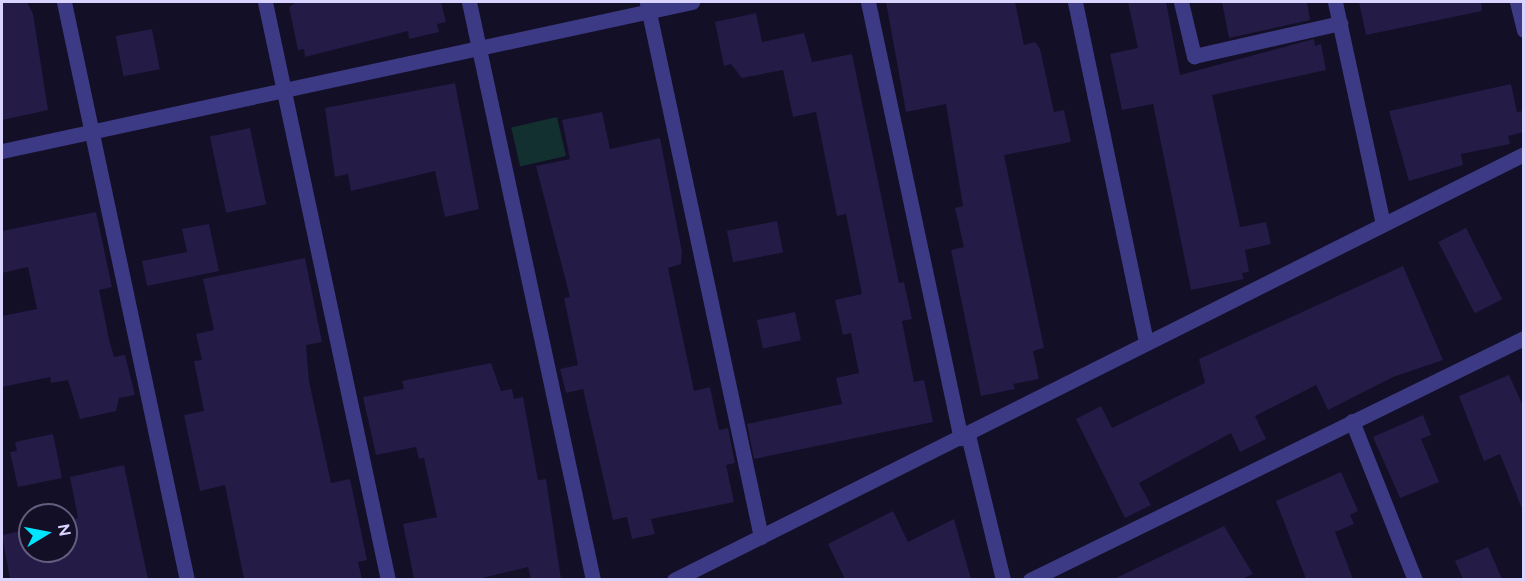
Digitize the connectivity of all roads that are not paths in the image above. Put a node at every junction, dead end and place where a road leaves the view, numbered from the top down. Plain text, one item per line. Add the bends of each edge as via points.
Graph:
1 (64, 2) edge
2 (265, 2) edge
3 (470, 2) edge
4 (693, 2) edge
5 (868, 2) edge
6 (1074, 2) edge
7 (1181, 2) edge
8 (1335, 2) edge
9 (1517, 2) edge
10 (648, 6) edge
11 (1340, 23) junction
12 (1524, 30) edge
13 (480, 49) junction
14 (284, 91) junction
15 (92, 132) junction
16 (2, 151) edge
17 (1524, 154) edge
18 (1383, 224) junction
19 (1524, 338) edge
20 (1146, 343) junction
21 (1352, 422) junction
22 (965, 436) junction
23 (760, 537) junction
24 (187, 579) edge
25 (388, 579) edge
26 (593, 579) edge
27 (674, 579) edge
28 (1003, 579) edge
29 (1030, 579) edge
30 (1414, 579) edge

1 - 15 street
2 - 14 street
3 - 13 street
4 - 10 street
5 - 22 street
6 - 20 street
7 - 11 street via 1194,56
8 - 11 street
9 - 12 street
10 - 13 street
10 - 23 street
11 - 18 street
13 - 14 street
13 - 26 street
14 - 15 street
14 - 25 street
15 - 16 street
15 - 24 street
17 - 18 street
18 - 20 street
19 - 21 street
20 - 22 street
21 - 29 street
21 - 30 street
22 - 23 street
22 - 28 street
23 - 27 street

